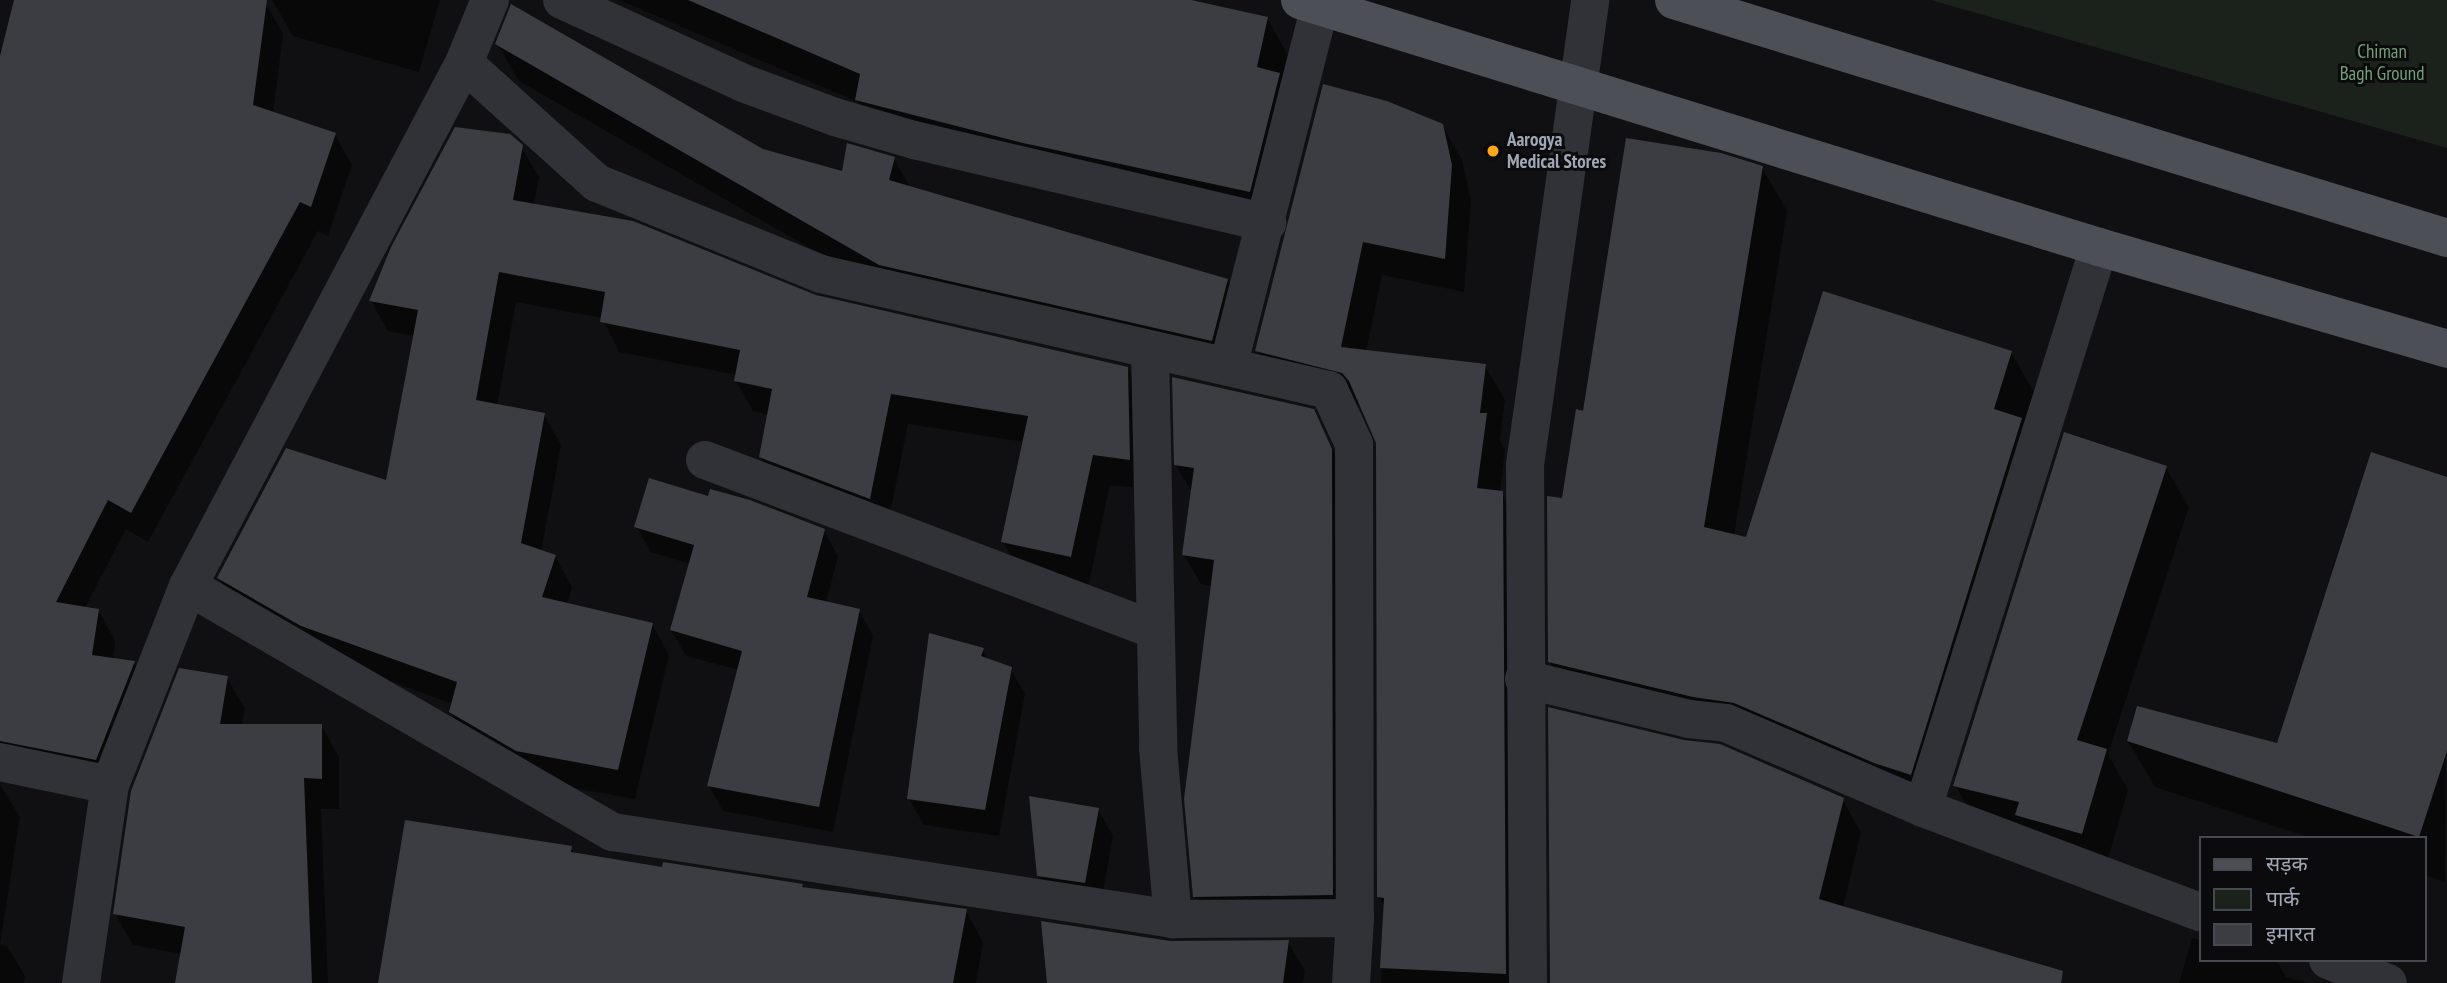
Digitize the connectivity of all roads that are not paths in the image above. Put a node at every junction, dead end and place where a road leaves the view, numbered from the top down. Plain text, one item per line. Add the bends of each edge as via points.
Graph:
1 (490, 0) edge
2 (562, 0) edge
3 (1590, 0) edge
4 (1674, 0) edge
5 (1310, 3) edge
6 (464, 63) junction
7 (1575, 87) junction
8 (1267, 223) junction
9 (2447, 238) edge
10 (2099, 247) junction
11 (2447, 349) edge
12 (1150, 350) junction
13 (1228, 367) junction
14 (705, 460) dead end
15 (188, 586) junction
16 (1154, 630) junction
17 (1524, 679) junction
18 (0, 761) edge
19 (110, 785) junction
20 (1923, 808) junction
21 (2198, 911) edge
22 (1355, 918) junction
23 (1172, 919) junction
24 (2333, 962) edge
25 (81, 983) edge
26 (1351, 983) edge
27 (1528, 983) edge
28 (2388, 983) edge

1 - 6 street
2 - 8 street via 743,83 835,117 914,140
3 - 7 street
4 - 9 main road
5 - 7 main road
5 - 8 street
6 - 12 street via 597,183 821,274
6 - 15 street
7 - 10 main road
7 - 17 street via 1525,465
8 - 13 street
10 - 11 main road
10 - 20 street
12 - 13 street
12 - 16 street
13 - 22 street via 1329,390 1354,444
14 - 16 street
15 - 19 street
15 - 23 street via 613,832
16 - 23 street
17 - 20 street via 1689,719 1726,723
17 - 27 street
18 - 19 street
19 - 25 street
20 - 21 street
22 - 23 street
22 - 26 street
24 - 28 street

